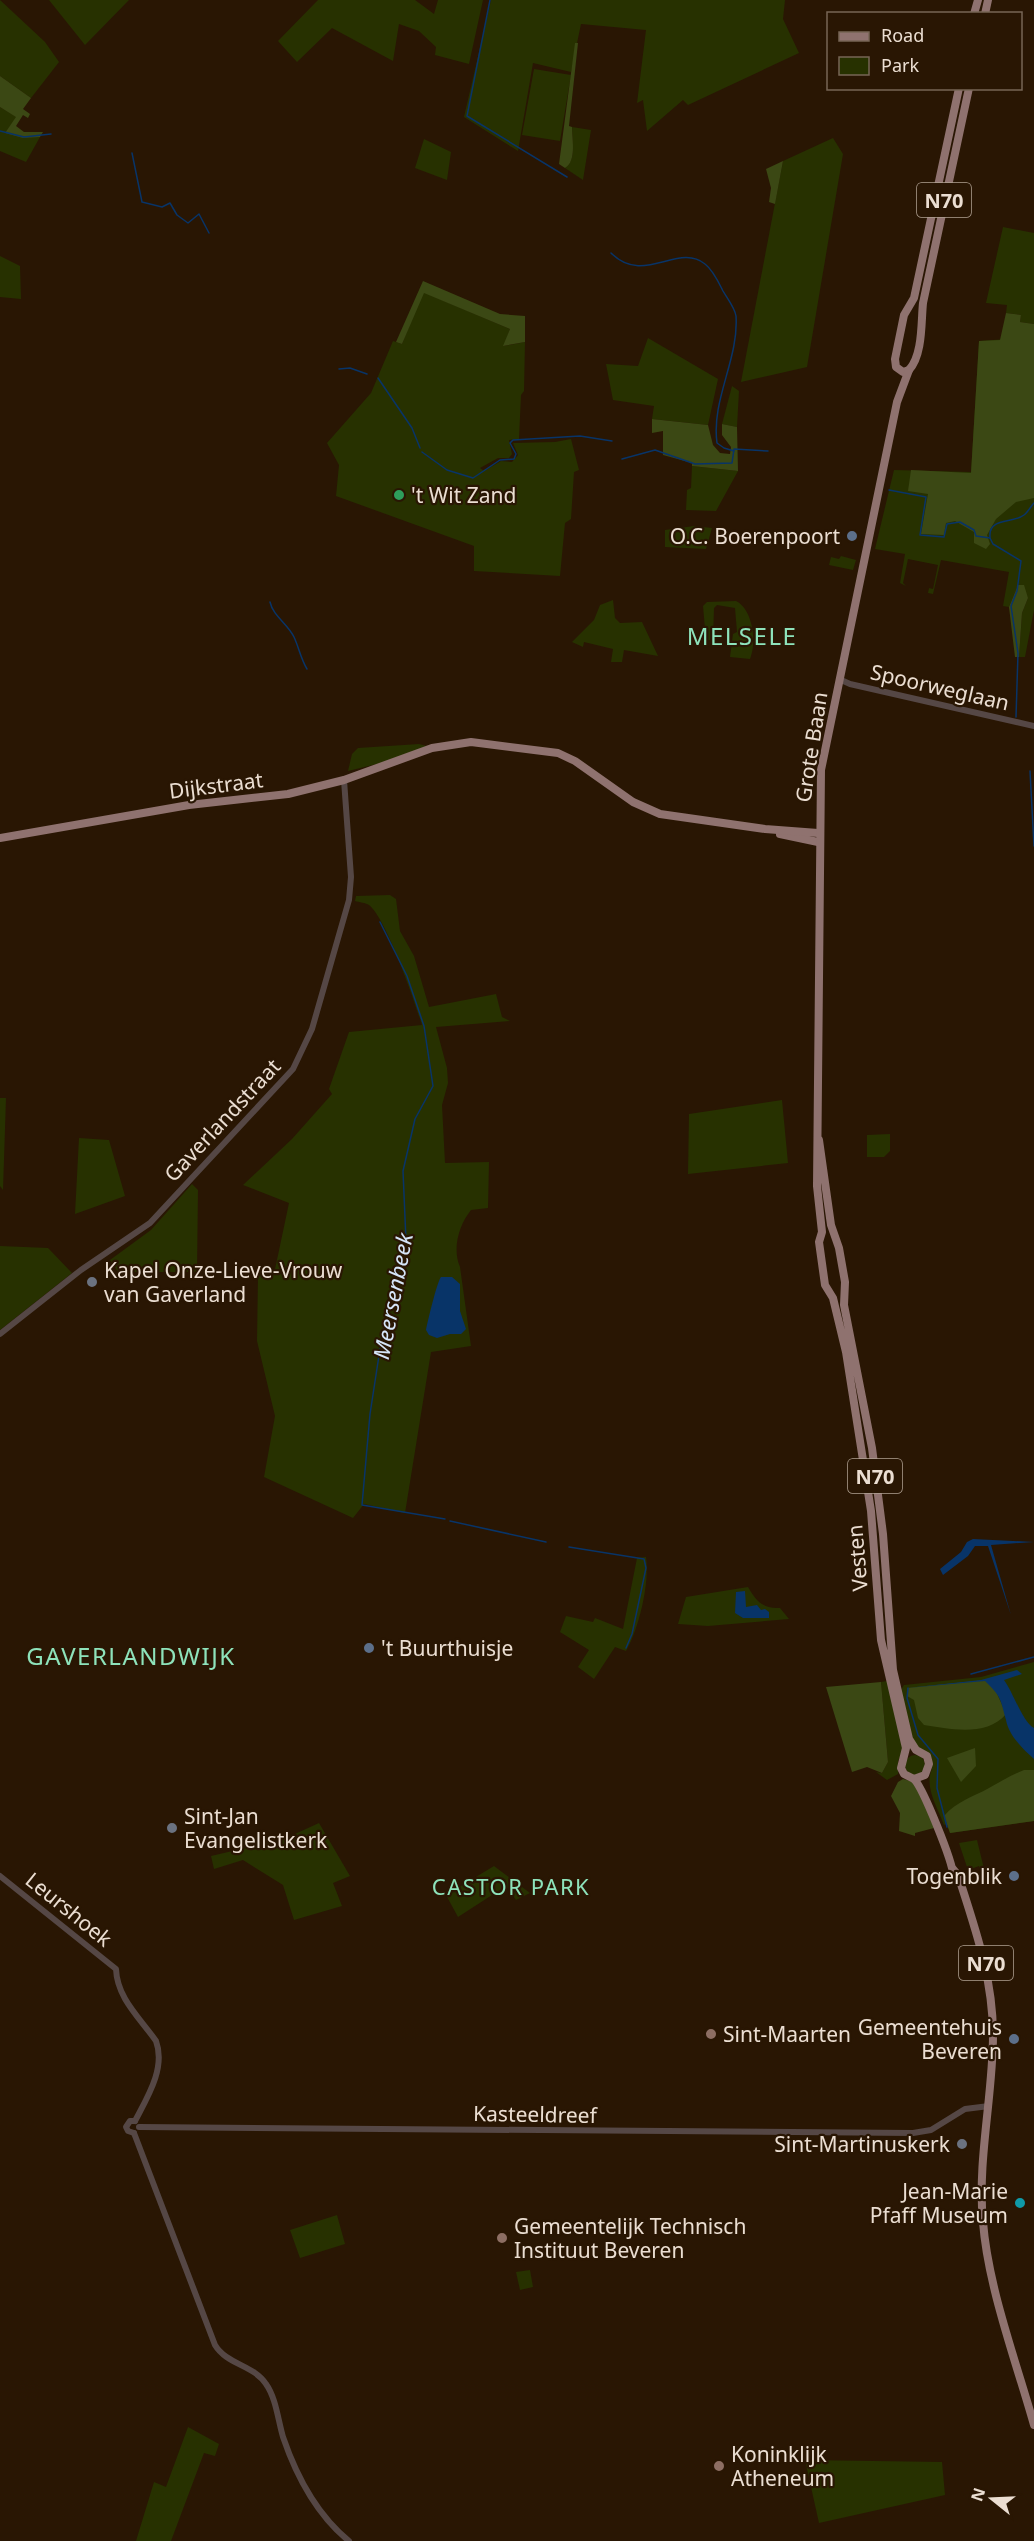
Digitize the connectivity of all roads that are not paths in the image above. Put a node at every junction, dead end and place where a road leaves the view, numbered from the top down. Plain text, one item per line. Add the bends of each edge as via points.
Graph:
1 (958, 90) edge
2 (969, 90) edge
3 (908, 309) junction
4 (922, 312) junction
5 (897, 369) junction
6 (909, 370) junction
7 (897, 402) junction
8 (839, 679) junction
9 (1034, 726) edge
10 (344, 780) junction
11 (0, 838) edge
12 (818, 838) junction
13 (819, 1140) joint
14 (821, 1181) junction
15 (822, 1232) junction
16 (833, 1232) junction
17 (844, 1294) junction
18 (833, 1298) junction
19 (0, 1334) edge
20 (916, 1750) junction
21 (905, 1754) junction
22 (925, 1775) junction
23 (914, 1779) junction
24 (943, 1838) junction
25 (0, 1876) edge
26 (989, 2106) junction
27 (137, 2124) junction
28 (134, 2133) junction
29 (994, 2268) junction
30 (1034, 2405) edge
31 (1034, 2425) edge
32 (349, 2541) edge

1 - 3 main road, Grote Baan / N70 via 914,298
2 - 4 main road, Grote Baan / N70
3 - 4 main road
3 - 5 main road, Grote Baan / N70 via 895,359
4 - 6 main road, Grote Baan / N70 via 914,363
5 - 6 main road
5 - 7 main road, Grote Baan / N70
6 - 7 main road, Grote Baan / N70
7 - 8 main road, Grote Baan / N70
8 - 9 street, Spoorweglaan
8 - 12 main road, Grote Baan / N70 via 821,770
10 - 11 main road, Dijkstraat via 288,794 189,805
10 - 12 main road, Dijkstraat via 432,748 471,742 548,751 575,761 633,802 660,814
10 - 19 street, Gaverlandstraat via 349,900 312,1029 293,1069 150,1222
12 - 13 main road, Grote Baan / N70
13 - 14 main road, Vesten / N70
14 - 15 main road, Vesten / N70
14 - 16 main road, Vesten / N70
15 - 16 main road
15 - 18 main road, Vesten / N70 via 819,1242 825,1285
16 - 17 main road, Vesten / N70 via 837,1236
17 - 18 main road
17 - 20 main road, Vesten / N70 via 872,1448 892,1660 909,1739
18 - 21 main road, Vesten / N70 via 846,1352 871,1510 881,1640
20 - 21 main road
20 - 22 main road, N70 via 928,1760
21 - 23 main road, N70 via 900,1764 902,1771
22 - 23 main road
22 - 24 main road, N70
23 - 24 main road, N70
24 - 26 main road, N70 via 984,1980 991,2054
25 - 27 street, Leurshoek via 116,1969 121,1995 159,2049 155,2079
26 - 27 street, Kasteeldreef via 965,2109 931,2130 913,2133
26 - 29 main road, N70 via 983,2197 985,2237
27 - 28 street
27 - 28 street via 130,2121 126,2127
28 - 32 street via 215,2345 266,2384 304,2484 326,2519
29 - 30 main road, N70
29 - 31 main road, N70

